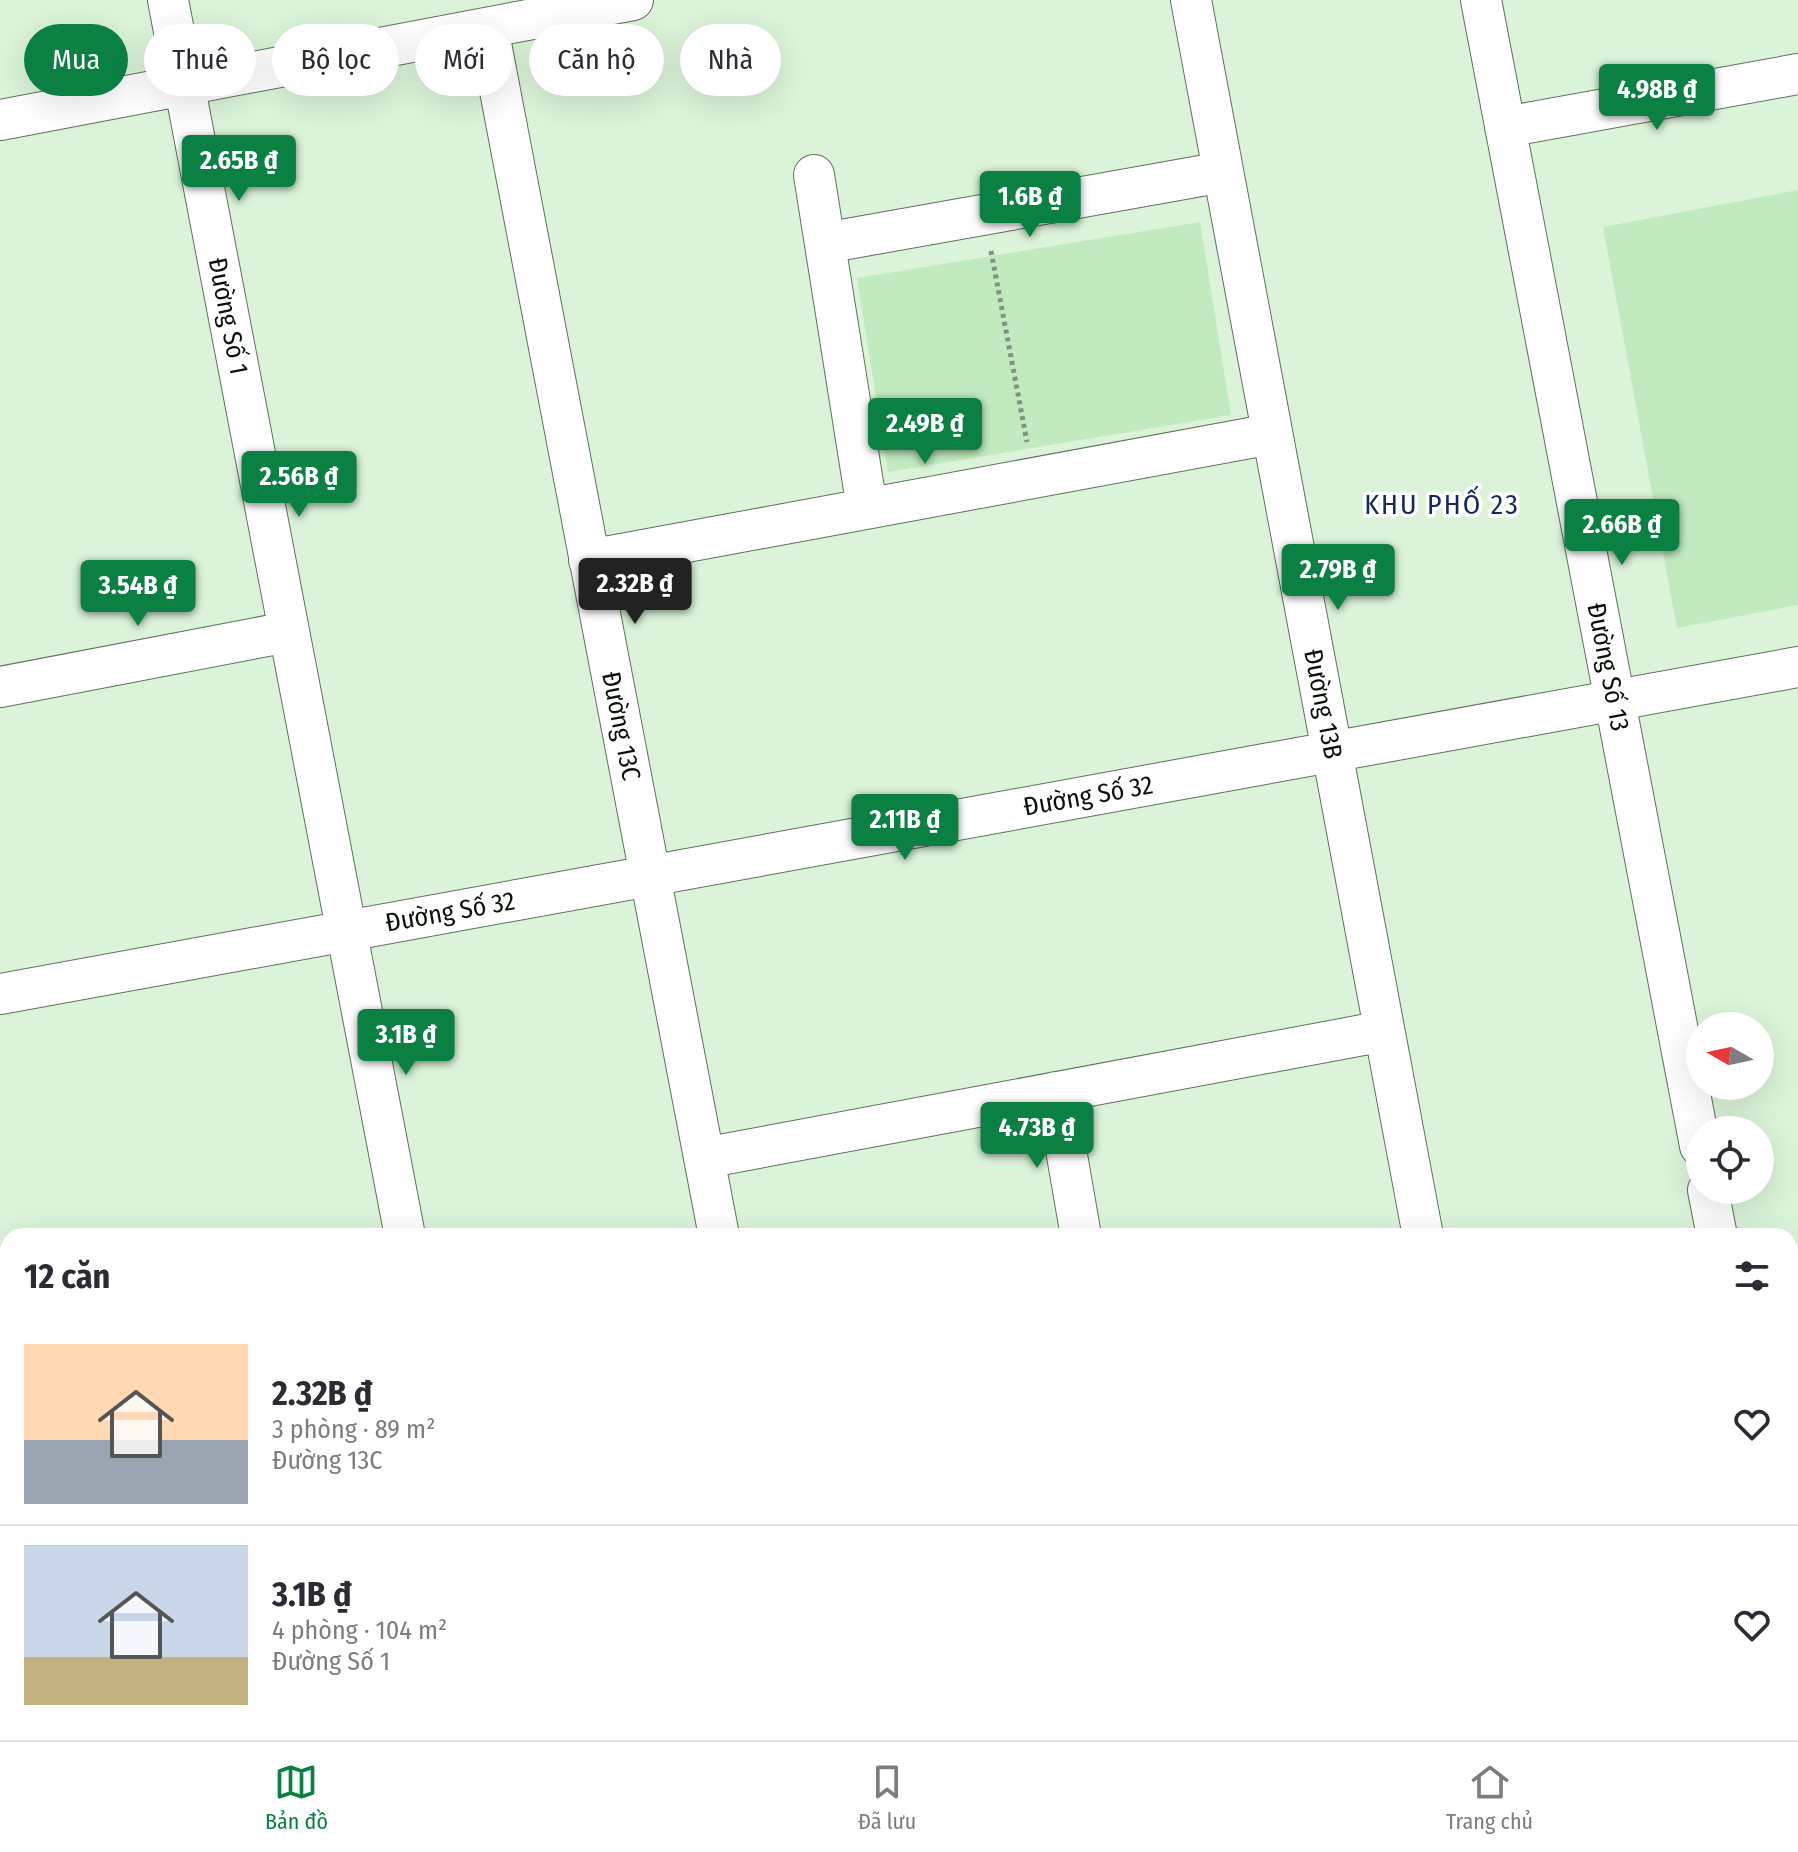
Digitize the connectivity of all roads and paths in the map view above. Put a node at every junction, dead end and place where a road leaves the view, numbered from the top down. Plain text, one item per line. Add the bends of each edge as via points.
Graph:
1 (168, 0) edge
2 (633, 0) edge
3 (1191, 0) edge
4 (1481, 0) edge
5 (173, 24) edge
6 (509, 24) edge
7 (415, 42) edge
8 (256, 72) edge
9 (1798, 74) edge
10 (144, 93) edge
11 (186, 96) edge
12 (501, 96) edge
13 (0, 120) edge
14 (1505, 127) junction
15 (1223, 172) junction
16 (814, 175) dead end
17 (985, 215) junction
18 (825, 243) junction
19 (1272, 434) junction
20 (1034, 478) junction
21 (867, 508) junction
22 (589, 560) junction
23 (288, 632) junction
24 (1798, 667) edge
25 (0, 687) edge
26 (1615, 700) junction
27 (1332, 752) junction
28 (650, 876) junction
29 (345, 931) junction
30 (0, 994) edge
31 (1384, 1031) junction
32 (1056, 1092) junction
33 (1694, 1116) edge
34 (704, 1158) junction
35 (1711, 1204) edge
36 (403, 1228) edge
37 (717, 1228) edge
38 (1080, 1228) edge
39 (1421, 1228) edge
40 (1715, 1228) edge

1 - 5 street, Đường Số 1
2 - 6 street
3 - 15 street, Đường 13B
4 - 14 street, Đường Số 13
7 - 8 street
9 - 14 street
10 - 13 street
11 - 23 street, Đường Số 1
12 - 22 street, Đường 13C
14 - 26 street, Đường Số 13
15 - 17 street
15 - 19 street, Đường 13B
16 - 18 street
17 - 18 street
17 - 20 path
18 - 21 street
19 - 20 street
19 - 27 street, Đường 13B
20 - 21 street
21 - 22 street
22 - 28 street, Đường 13C
23 - 25 street
23 - 29 street, Đường Số 1
24 - 26 street, Đường Số 32
26 - 27 street, Đường Số 32
26 - 33 street, Đường Số 13
27 - 28 street, Đường Số 32
27 - 31 street, Đường 13B
28 - 29 street, Đường Số 32
28 - 34 street, Đường 13C
29 - 30 street, Đường Số 32
29 - 36 street, Đường Số 1
31 - 32 street
31 - 39 street, Đường 13B
32 - 34 street
32 - 38 street
34 - 37 street, Đường 13C
35 - 40 street

